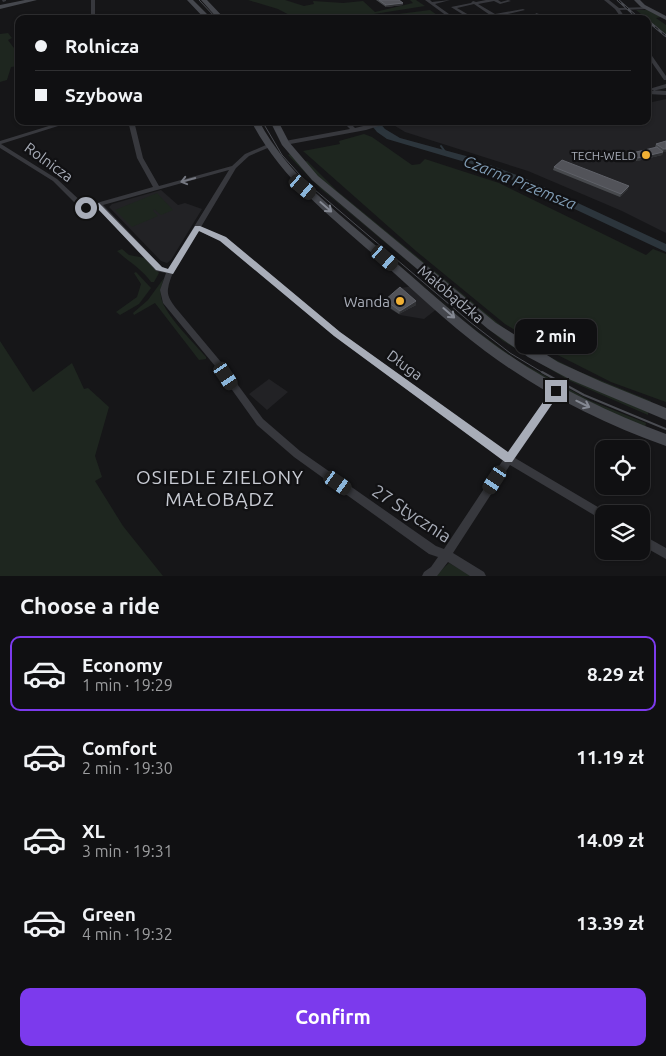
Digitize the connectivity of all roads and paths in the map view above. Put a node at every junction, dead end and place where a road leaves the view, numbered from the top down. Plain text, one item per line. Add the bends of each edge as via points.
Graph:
1 (34, 0) edge
2 (93, 0) edge
3 (190, 0) edge
4 (204, 0) edge
5 (448, 0) edge
6 (494, 0) edge
7 (606, 0) edge
8 (637, 0) edge
9 (429, 1) edge
10 (473, 1) edge
11 (509, 1) edge
12 (3, 3) edge
13 (645, 7) junction
14 (616, 8) junction
15 (523, 10) dead end
16 (509, 13) junction
17 (94, 15) edge
18 (205, 15) edge
19 (218, 15) edge
20 (448, 15) edge
21 (466, 15) edge
22 (494, 15) joint
23 (512, 15) edge
24 (621, 15) edge
25 (666, 18) edge
26 (651, 58) edge
27 (666, 79) edge
28 (666, 88) edge
29 (651, 90) edge
30 (651, 90) edge
31 (666, 93) edge
32 (59, 125) edge
33 (132, 125) edge
34 (257, 125) edge
35 (276, 125) edge
36 (349, 125) edge
37 (382, 125) edge
38 (354, 130) junction
39 (285, 143) junction
40 (0, 144) edge
41 (268, 146) junction
42 (230, 170) junction
43 (152, 179) junction
44 (170, 185) junction
45 (157, 188) junction
46 (99, 205) junction
47 (198, 228) junction
48 (170, 272) junction
49 (556, 391) junction
50 (666, 414) edge
51 (666, 440) edge
52 (509, 459) junction
53 (595, 511) edge
54 (650, 544) edge
55 (666, 554) edge
56 (446, 555) junction
57 (428, 576) edge
58 (480, 576) edge

1 - 12 street
2 - 17 street
3 - 18 street
4 - 19 street
5 - 9 street
6 - 10 street
6 - 11 street via 500,3
7 - 14 street
8 - 13 street
9 - 20 street
10 - 21 street via 453,7
10 - 22 street
13 - 14 street
13 - 25 street
14 - 24 street
15 - 16 street
16 - 22 street
16 - 23 street
26 - 27 street
28 - 29 street
30 - 31 street
32 - 40 street
33 - 43 street via 140,158
34 - 41 street, Małobądzka
35 - 39 street, Małobądzka
36 - 38 street
37 - 38 street
38 - 39 street
39 - 41 street
39 - 50 street, Małobądzka via 315,178 512,341 582,381
40 - 46 street, Rolnicza via 55,180 82,207
41 - 42 street via 247,155
41 -> 49 street, Małobądzka via 303,187 458,321 506,360
42 -> 44 street
42 - 47 street
43 - 44 street
43 - 45 street
44 - 45 street
45 - 46 street
46 - 48 street via 159,269
47 - 48 street
47 - 52 street, Długa via 223,239 337,334
48 - 56 street, 27 Stycznia via 164,290 166,300 260,422 297,454 433,550
49 -> 51 street, Małobądzka
49 - 52 street
52 - 53 street, Długa
52 - 56 street
54 - 55 street
56 - 57 street
56 - 58 street, 27 Stycznia

